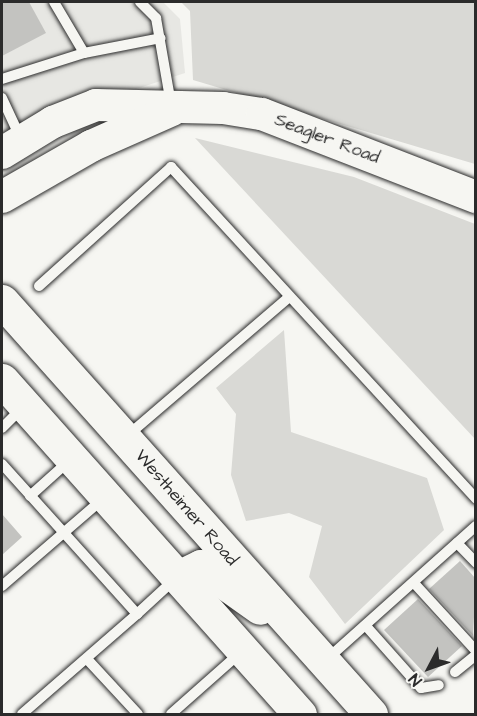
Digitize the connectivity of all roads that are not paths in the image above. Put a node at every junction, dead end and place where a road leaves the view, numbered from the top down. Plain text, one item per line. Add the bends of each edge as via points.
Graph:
1 (54, 2) edge
2 (140, 2) edge
3 (160, 38) junction
4 (84, 53) junction
5 (2, 79) edge
6 (2, 99) edge
7 (172, 110) junction
8 (11, 146) edge
9 (2, 197) edge
10 (476, 197) edge
11 (39, 286) dead end
12 (289, 297) junction
13 (2, 302) edge
14 (2, 380) edge
15 (25, 405) junction
16 (2, 428) edge
17 (124, 438) junction
18 (72, 458) junction
19 (2, 464) edge
20 (30, 496) junction
21 (106, 496) junction
22 (476, 499) edge
23 (476, 526) edge
24 (63, 534) junction
25 (457, 543) junction
26 (476, 563) edge
27 (178, 576) junction
28 (414, 583) junction
29 (2, 586) edge
30 (137, 614) junction
31 (290, 626) junction
32 (366, 626) junction
33 (243, 650) junction
34 (476, 653) edge
35 (87, 659) junction
36 (324, 663) junction
37 (455, 672) dead end
38 (439, 685) dead end
39 (22, 714) edge
40 (138, 714) edge
41 (171, 714) edge
42 (300, 714) edge
43 (371, 714) edge

1 - 4 lane
2 - 3 lane via 156,18
3 - 4 lane
3 - 7 lane
4 - 5 lane
6 - 8 lane
7 - 8 street, Seagler Road via 96,105
7 - 9 street, Seagler Road via 82,150
7 - 10 street, Seagler Road via 223,108 262,114
11 - 12 lane via 171,167
12 - 17 lane
12 - 22 lane
13 - 17 main road, Westheimer Road
14 - 15 main road
15 - 16 lane
15 - 18 main road
17 - 31 main road, Westheimer Road
18 - 20 lane
18 - 21 main road
19 - 20 lane
20 - 24 lane
21 - 24 lane
21 - 27 main road
23 - 25 lane
24 - 29 lane
24 - 30 lane
25 - 26 lane
25 - 28 lane
27 - 30 lane
27 - 31 main road via 201,566
27 - 33 main road
28 - 32 lane
28 - 34 lane
30 - 35 lane
31 - 36 main road, Westheimer Road
32 - 36 lane
32 - 38 lane via 421,688
33 - 41 lane
33 - 42 main road
34 - 37 lane
35 - 39 lane
35 - 40 lane
36 - 43 main road, Westheimer Road

